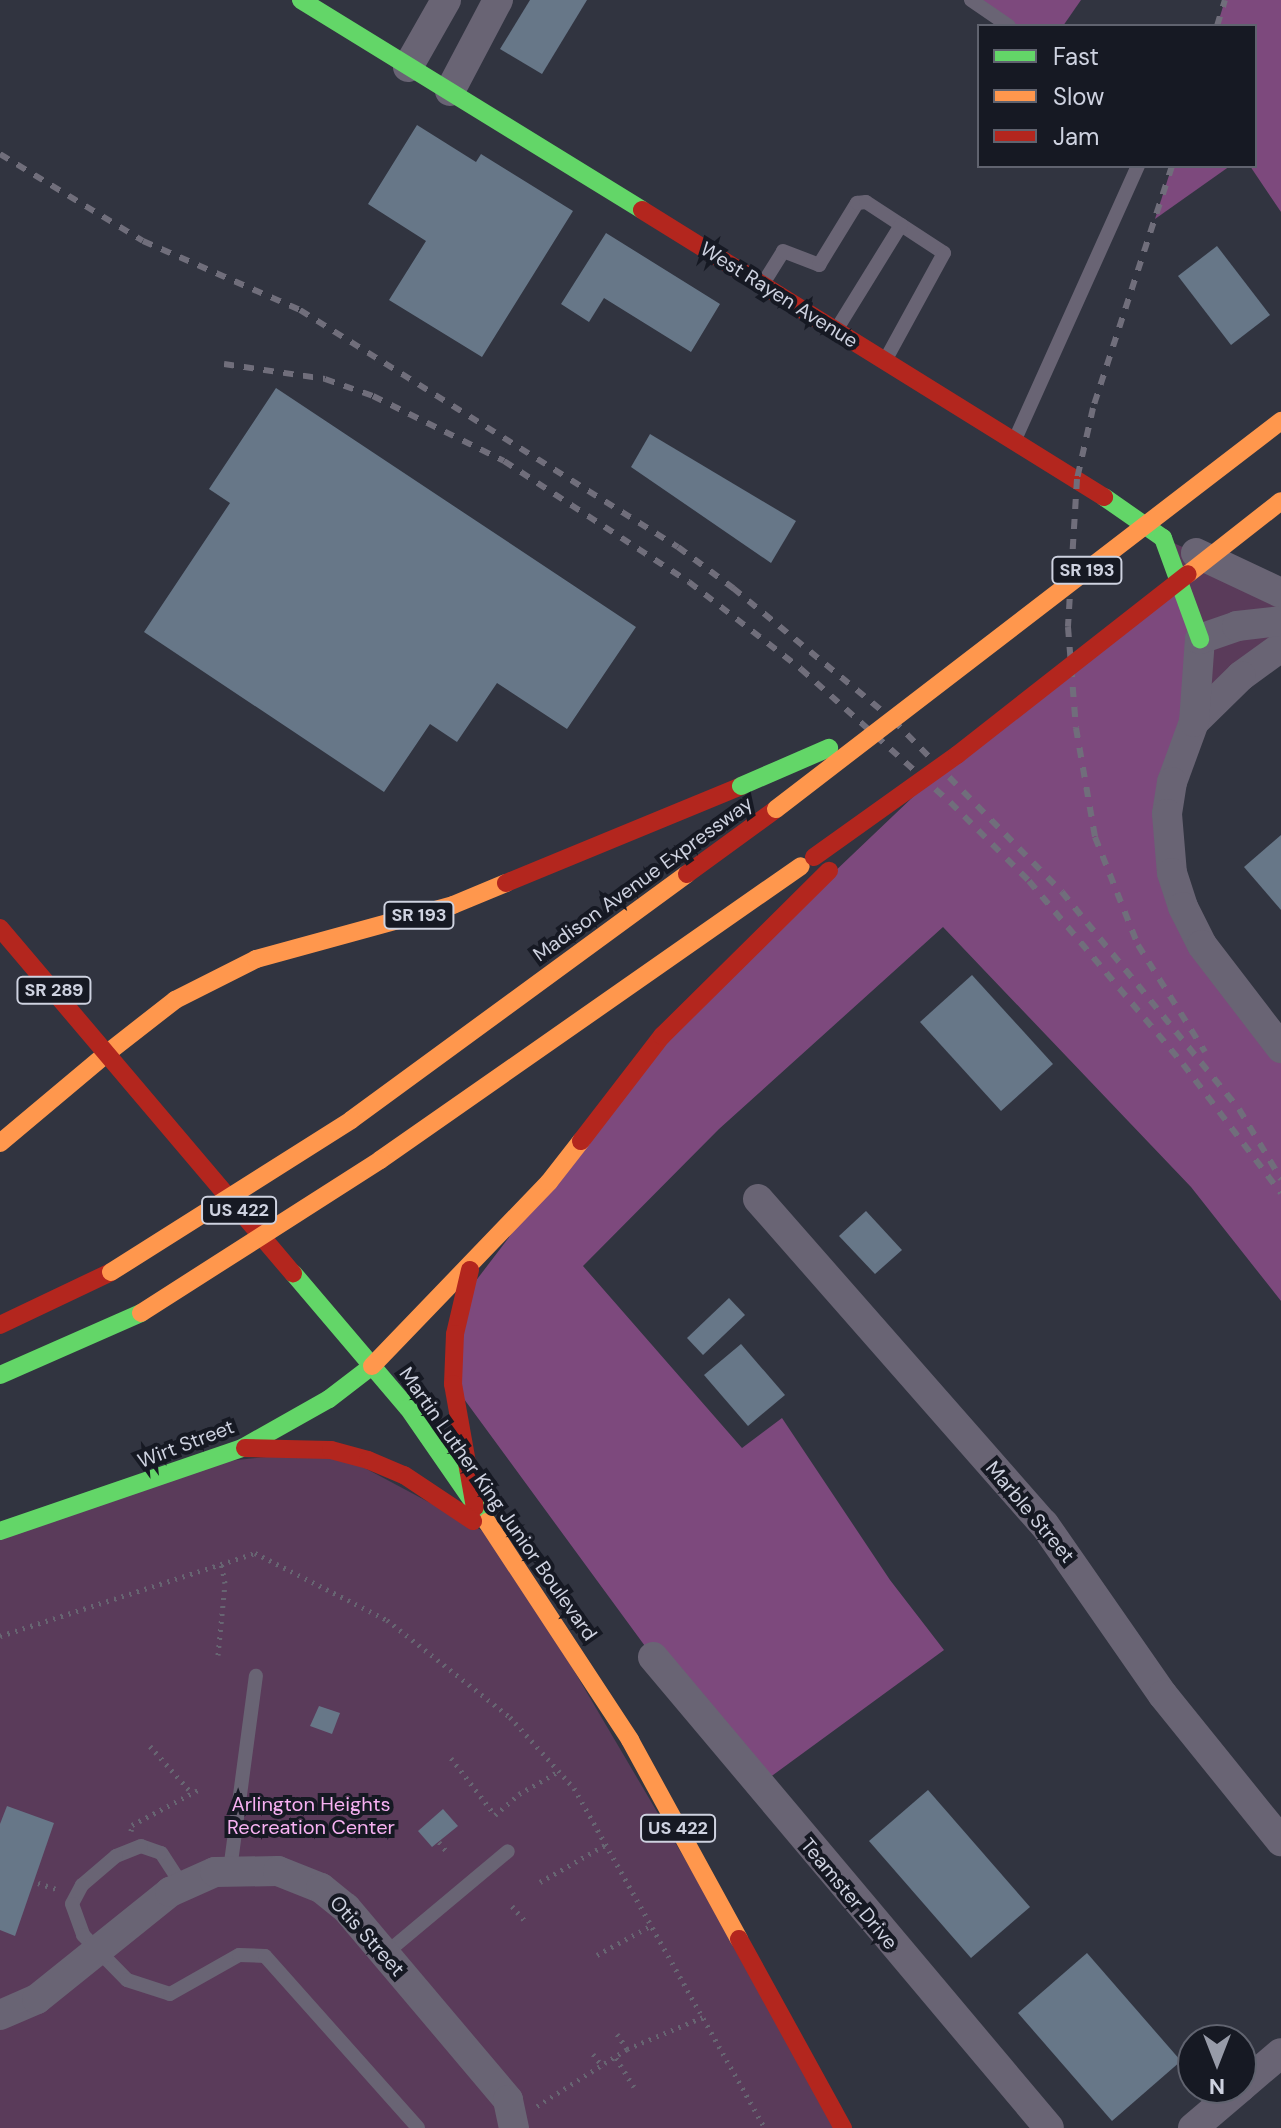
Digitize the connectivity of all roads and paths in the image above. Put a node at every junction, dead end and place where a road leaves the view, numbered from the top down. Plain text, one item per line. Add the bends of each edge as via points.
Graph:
1 (301, 0) edge
2 (446, 0) edge
3 (498, 0) edge
4 (971, 0) edge
5 (1006, 24) edge
6 (408, 67) junction
7 (450, 91) junction
8 (1137, 168) edge
9 (901, 225) junction
10 (762, 285) junction
11 (836, 330) junction
12 (885, 361) junction
13 (1281, 421) edge
14 (1014, 441) junction
15 (1281, 501) edge
16 (1163, 538) junction
17 (1281, 593) edge
18 (1281, 621) edge
19 (1200, 639) junction
20 (1281, 647) edge
21 (893, 720) junction
22 (1194, 722) junction
23 (957, 755) junction
24 (0, 928) edge
25 (1281, 1048) edge
26 (106, 1054) junction
27 (0, 1143) edge
28 (758, 1199) dead end
29 (470, 1269) junction
30 (0, 1325) edge
31 (372, 1366) junction
32 (0, 1375) edge
33 (242, 1448) junction
34 (475, 1507) junction
35 (0, 1531) edge
36 (496, 1538) junction
37 (221, 1563) junction
38 (0, 1636) edge
39 (218, 1655) dead end
40 (653, 1657) dead end
41 (256, 1676) dead end
42 (150, 1746) dead end
43 (451, 1758) dead end
44 (559, 1771) junction
45 (200, 1789) dead end
46 (190, 1791) junction
47 (130, 1833) dead end
48 (1281, 1841) edge
49 (439, 1842) dead end
50 (607, 1844) junction
51 (508, 1851) dead end
52 (448, 1853) dead end
53 (230, 1870) junction
54 (540, 1882) dead end
55 (38, 1883) dead end
56 (182, 1885) junction
57 (63, 1892) dead end
58 (512, 1906) dead end
59 (525, 1921) dead end
60 (652, 1925) junction
61 (96, 1952) junction
62 (385, 1954) junction
63 (597, 1955) dead end
64 (0, 2015) edge
65 (703, 2017) junction
66 (617, 2034) dead end
67 (627, 2049) junction
68 (1281, 2053) edge
69 (593, 2054) dead end
70 (616, 2058) junction
71 (603, 2067) junction
72 (1257, 2074) edge
73 (634, 2087) dead end
74 (1222, 2104) edge
75 (537, 2106) dead end
76 (418, 2128) edge
77 (514, 2128) edge
78 (765, 2128) edge
79 (843, 2128) edge
80 (1049, 2128) edge
81 (1193, 2128) edge

1 - 6 main road, West Rayen Avenue
2 - 6 street
3 - 7 street
4 - 5 lane
6 - 7 main road, West Rayen Avenue
7 - 10 main road, West Rayen Avenue
8 - 14 lane
9 - 10 lane via 866,202 857,203 819,265 783,251
9 - 11 lane
9 - 12 lane via 944,253 944,259
10 - 11 main road, West Rayen Avenue
11 - 12 main road, West Rayen Avenue
12 - 14 main road, West Rayen Avenue
13 - 21 main road, Madison Avenue Expressway / SR 193, bridge
14 - 16 main road, West Rayen Avenue
15 - 23 main road, bridge
16 - 17 street
16 - 19 main road
18 - 19 street via 1237,626
19 - 22 street
20 - 22 street via 1241,676
21 - 26 main road, SR 193, bridge via 453,905 256,959 175,1000
21 - 30 main road, Madison Avenue Expressway, bridge via 351,1120 180,1233
22 - 25 street via 1170,793 1172,873 1202,945
23 - 29 main road, Wirt Street, bridge via 829,871 662,1036 549,1182
23 - 32 main road, bridge via 380,1160 211,1272 141,1313
24 - 26 main road, Martin Luther King Junior Boulevard / SR 289
26 - 27 main road
26 - 31 main road, Martin Luther King Junior Boulevard / US 422
28 - 48 street, Marble Street via 1044,1524 1163,1695
29 - 31 main road, Wirt Street
29 - 34 main road via 455,1334 453,1384
31 - 33 main road, Wirt Street via 329,1399
31 - 34 main road, Martin Luther King Junior Boulevard / US 422 via 408,1408
33 - 35 main road, Wirt Street / US 422
33 - 36 main road, US 422 via 331,1450 368,1460 432,1491
34 - 36 main road, Martin Luther King Junior Boulevard / US 422
36 - 79 main road, Martin Luther King Junior Boulevard / US 422 via 564,1632 630,1740
37 - 38 path
37 - 39 path via 225,1583
37 - 44 path via 255,1553 387,1620 510,1717
40 - 80 street, Teamster Drive
41 - 53 lane
42 - 46 path
43 - 44 path via 495,1815
44 - 50 path
45 - 46 path
46 - 47 path via 132,1825
49 - 52 path
50 - 54 path
50 - 60 path
51 - 62 lane
53 - 56 street, Otis Street
53 - 62 street, Otis Street via 278,1871 321,1888 346,1908
55 - 57 path
56 - 61 street, Otis Street
56 - 61 lane via 161,1853 141,1846 116,1856 82,1885 72,1904
58 - 59 path
60 - 63 path
60 - 65 path
61 - 64 street, Otis Street via 37,1999
61 - 76 lane via 127,1980 170,1994 239,1955 265,1956
62 - 77 street, Otis Street via 508,2100
65 - 67 path
65 - 78 path
66 - 67 path
67 - 70 path
68 - 72 street
69 - 71 path
70 - 71 path
70 - 73 path
71 - 75 path
74 - 81 street

